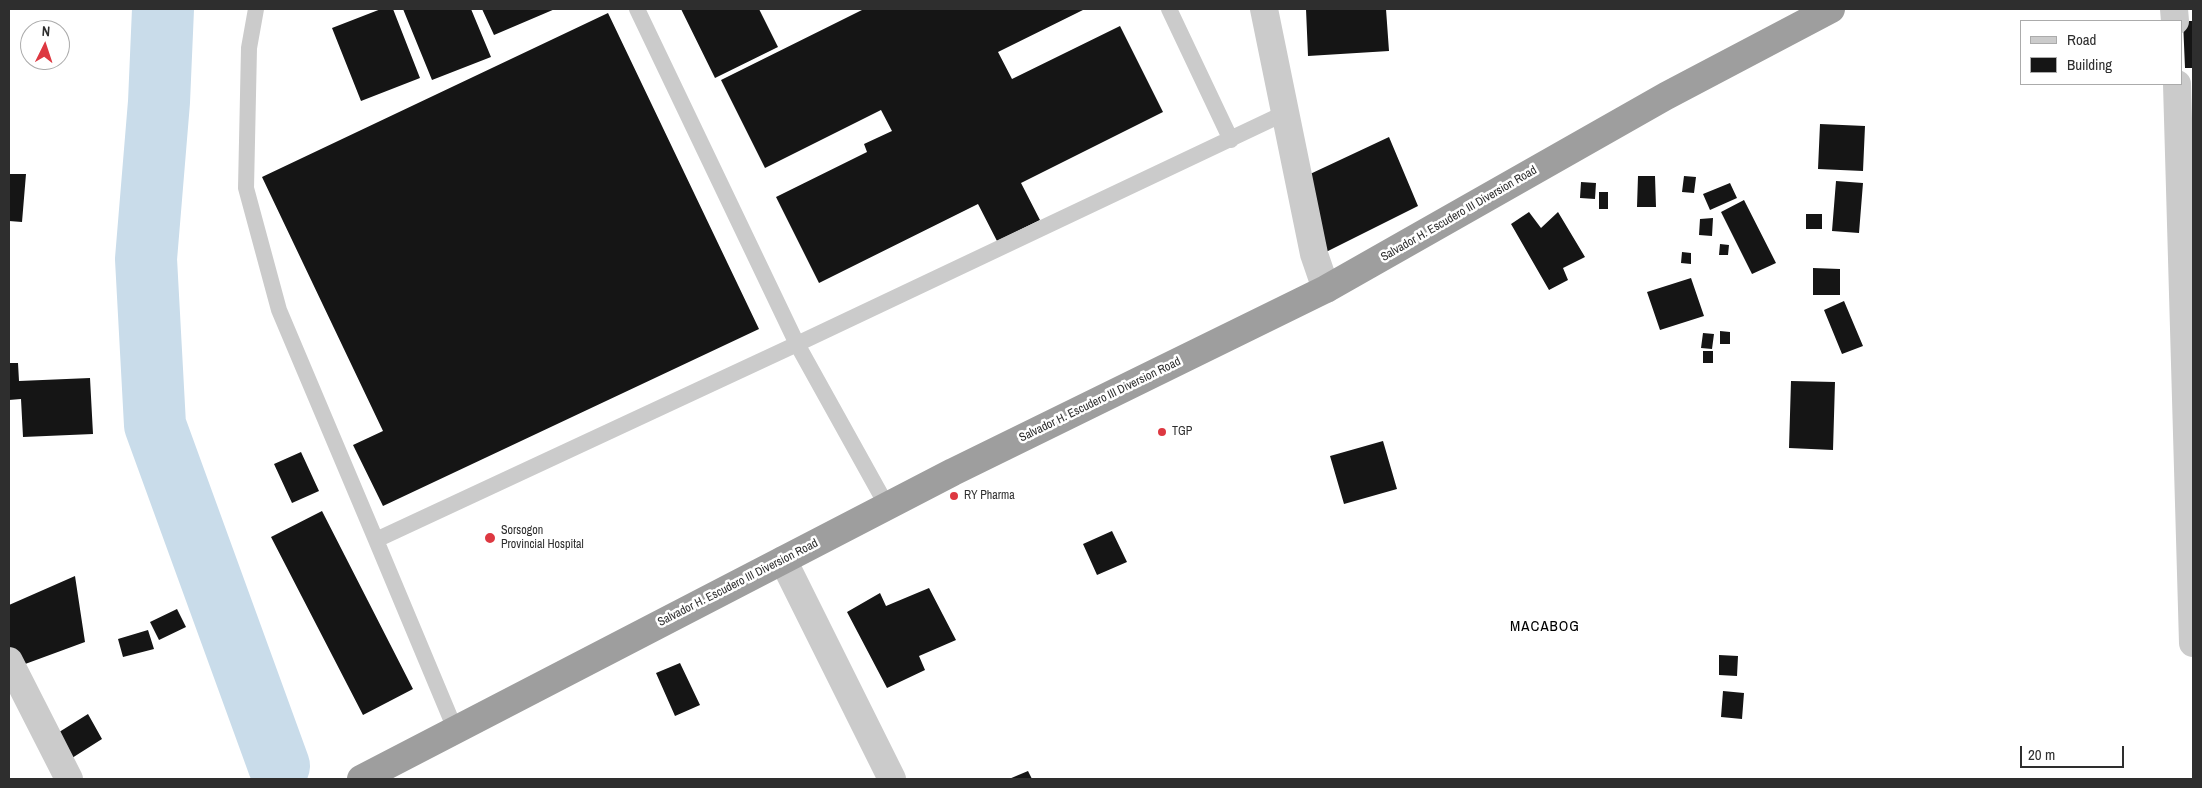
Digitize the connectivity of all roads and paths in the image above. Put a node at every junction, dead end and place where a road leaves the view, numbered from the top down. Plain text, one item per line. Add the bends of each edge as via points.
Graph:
1 (256, 9) edge
2 (637, 9) edge
3 (1169, 9) edge
4 (1264, 9) edge
5 (1831, 9) edge
6 (2176, 85) edge
7 (1285, 113) junction
8 (1231, 140) junction
9 (1326, 289) junction
10 (797, 344) junction
11 (886, 506) junction
12 (376, 540) junction
13 (783, 560) junction
14 (2193, 643) edge
15 (9, 661) edge
16 (455, 729) junction
17 (69, 779) edge
18 (361, 779) edge
19 (892, 779) edge

1 - 12 lane via 249,48 246,188 279,310
2 - 10 lane
3 - 8 lane
4 - 7 street
5 - 9 highway, Salvador H. Escudero III Diversion Road via 1666,96
6 - 14 street
7 - 8 lane
7 - 9 street via 1314,254
8 - 10 lane
9 - 11 highway, Salvador H. Escudero III Diversion Road
10 - 11 lane
10 - 12 lane
11 - 13 highway, Salvador H. Escudero III Diversion Road
12 - 16 lane
13 - 16 highway, Salvador H. Escudero III Diversion Road
13 - 19 street
15 - 17 street
16 - 18 highway, Salvador H. Escudero III Diversion Road

